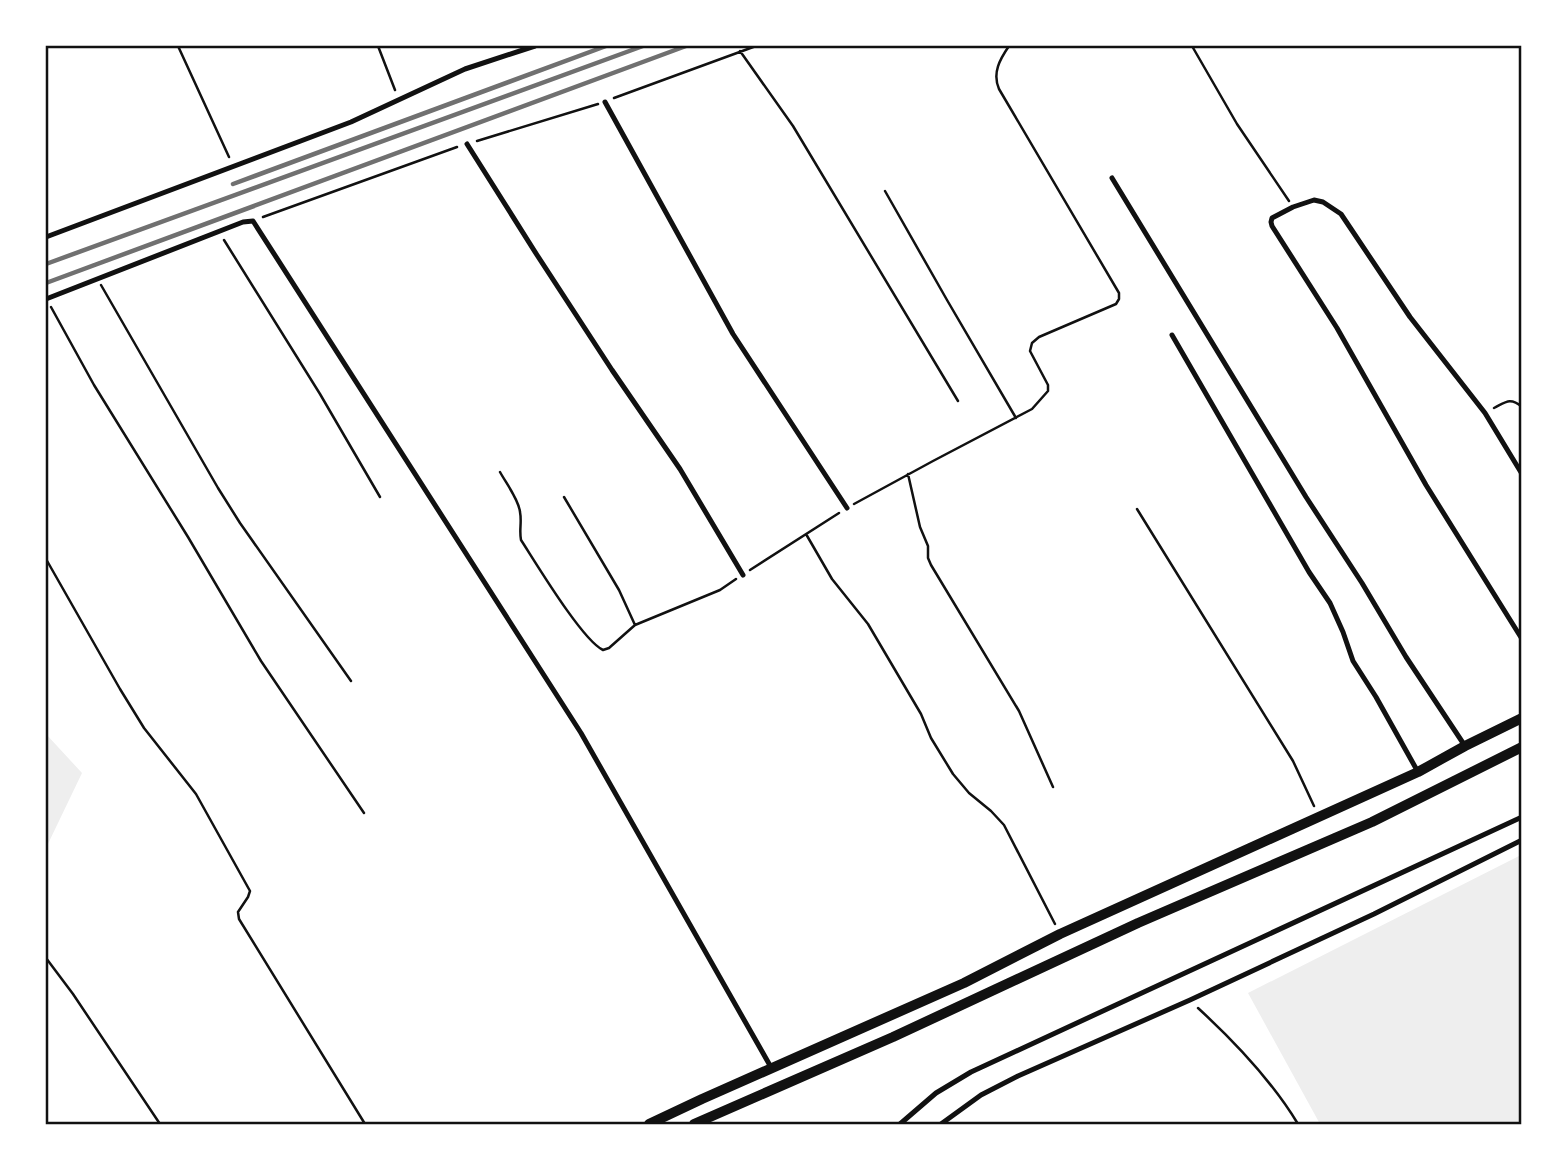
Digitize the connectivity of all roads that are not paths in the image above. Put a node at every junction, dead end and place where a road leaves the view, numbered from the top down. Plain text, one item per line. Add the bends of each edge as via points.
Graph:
1 (535, 46) edge
2 (605, 102) road end
3 (467, 144) road end
4 (1112, 178) dead end
5 (46, 237) edge
6 (46, 298) edge
7 (1172, 335) dead end
8 (1521, 474) edge
9 (847, 508) road end
10 (743, 575) road end
11 (1521, 639) edge
12 (1521, 718) edge
13 (1465, 746) junction
14 (1521, 747) edge
15 (1419, 772) junction
16 (1521, 817) edge
17 (1521, 840) edge
18 (772, 1069) junction
19 (649, 1125) edge
20 (694, 1125) edge
21 (900, 1125) edge
22 (942, 1125) edge

1 - 5 street via 465,69 351,122
2 - 9 street via 733,334
3 - 10 street via 680,468
4 - 13 street
6 - 18 street via 253,221 581,733
7 - 15 street via 1331,603 1353,662
8 - 11 street via 1485,413 1410,317 1341,214 1314,201 1272,218 1272,226
12 - 13 highway
13 - 15 highway
14 - 20 highway via 1372,822
15 - 18 highway
16 - 21 street via 971,1072 936,1093
17 - 22 street via 1374,914 1005,1082
18 - 19 highway

